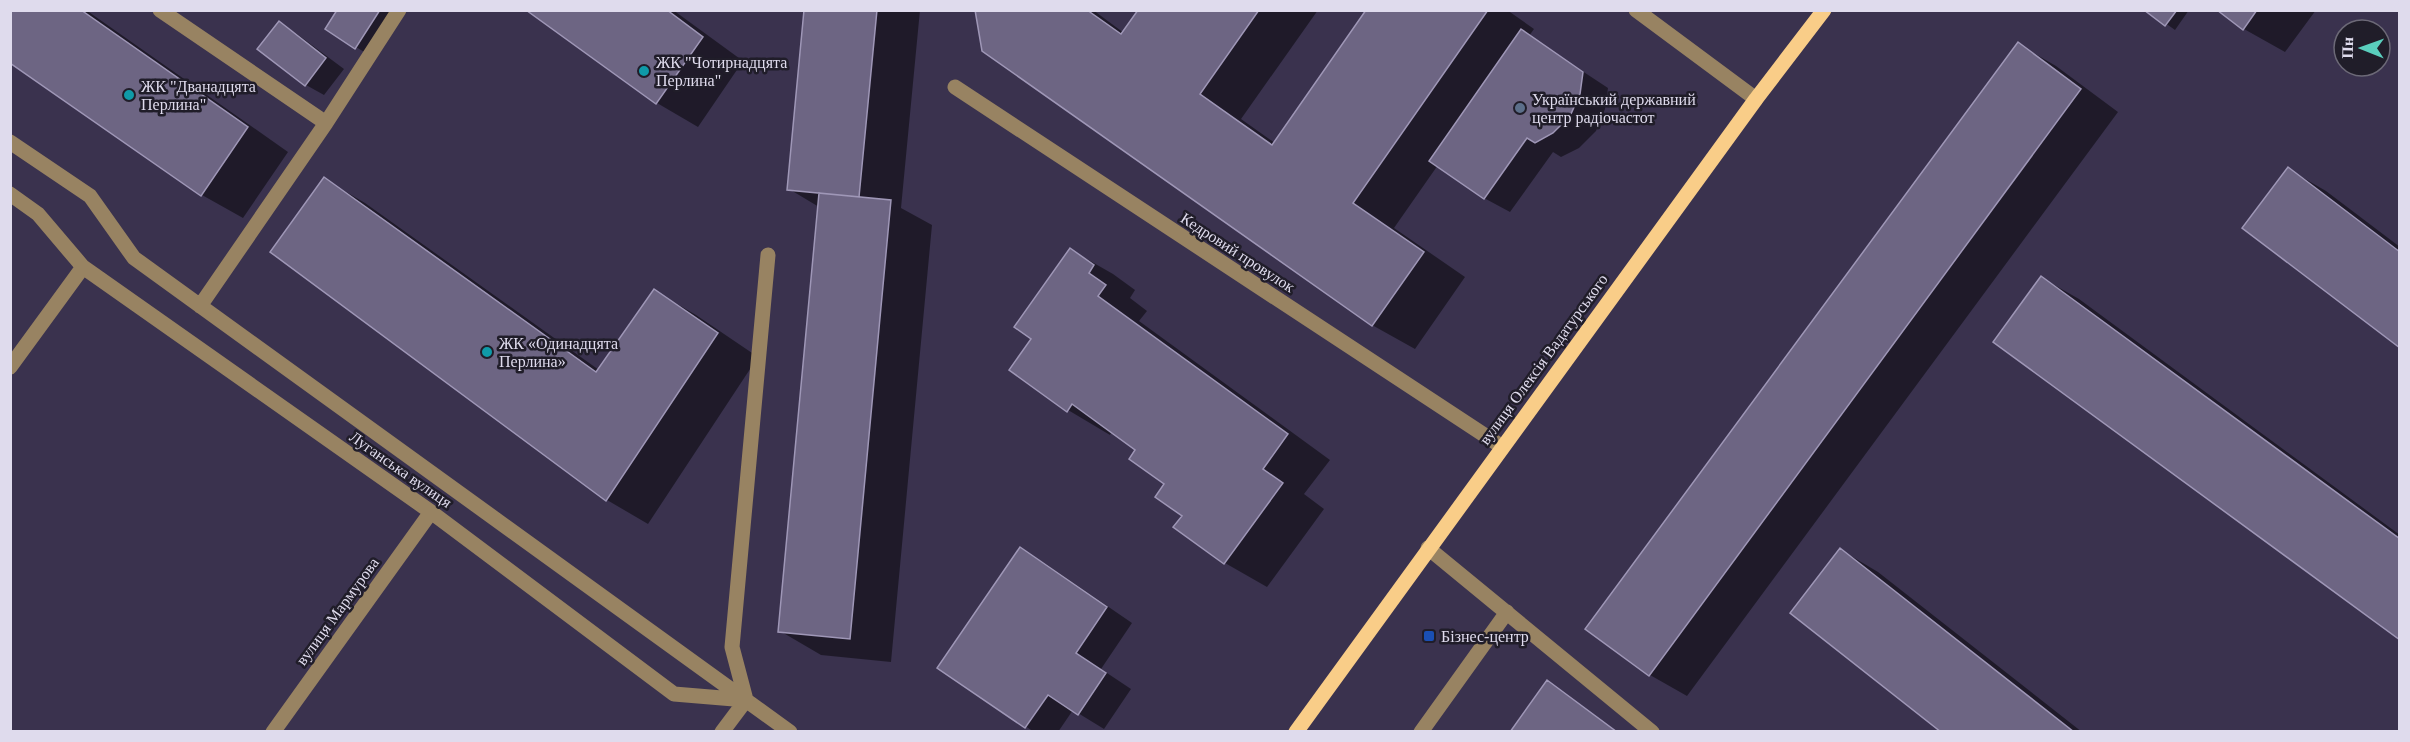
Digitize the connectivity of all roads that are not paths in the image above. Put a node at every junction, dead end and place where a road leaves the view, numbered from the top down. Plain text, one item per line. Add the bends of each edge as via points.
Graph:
1 (160, 10) edge
2 (399, 10) edge
3 (1636, 10) edge
4 (1824, 10) edge
5 (955, 87) dead end
6 (1756, 99) junction
7 (326, 123) junction
8 (10, 142) edge
9 (10, 194) edge
10 (768, 255) dead end
11 (83, 267) junction
12 (200, 306) junction
13 (10, 367) edge
14 (1502, 446) junction
15 (431, 513) junction
16 (1428, 548) junction
17 (1507, 612) junction
18 (746, 700) junction
19 (273, 732) edge
20 (722, 732) edge
21 (790, 732) edge
22 (1296, 732) edge
23 (1421, 732) edge
24 (1652, 732) edge

1 - 7 street
2 - 7 street
3 - 6 street
4 - 6 main road, вулиця Олексія Вадатурського
5 - 14 street, Кедровий провулок
6 - 14 main road, вулиця Олексія Вадатурського
7 - 12 street
8 - 12 street via 90,196 134,258
9 - 11 street, Луганська вулиця via 38,214
10 - 18 street via 732,647
11 - 13 street
11 - 15 street, Луганська вулиця
12 - 18 street
14 - 16 main road, вулиця Олексія Вадатурського
15 - 18 street, Луганська вулиця via 674,694
15 - 19 street, вулиця Мармурова
16 - 17 street
16 - 22 main road, вулиця Олексія Вадатурського
17 - 23 street
17 - 24 street
18 - 20 street
18 - 21 street

